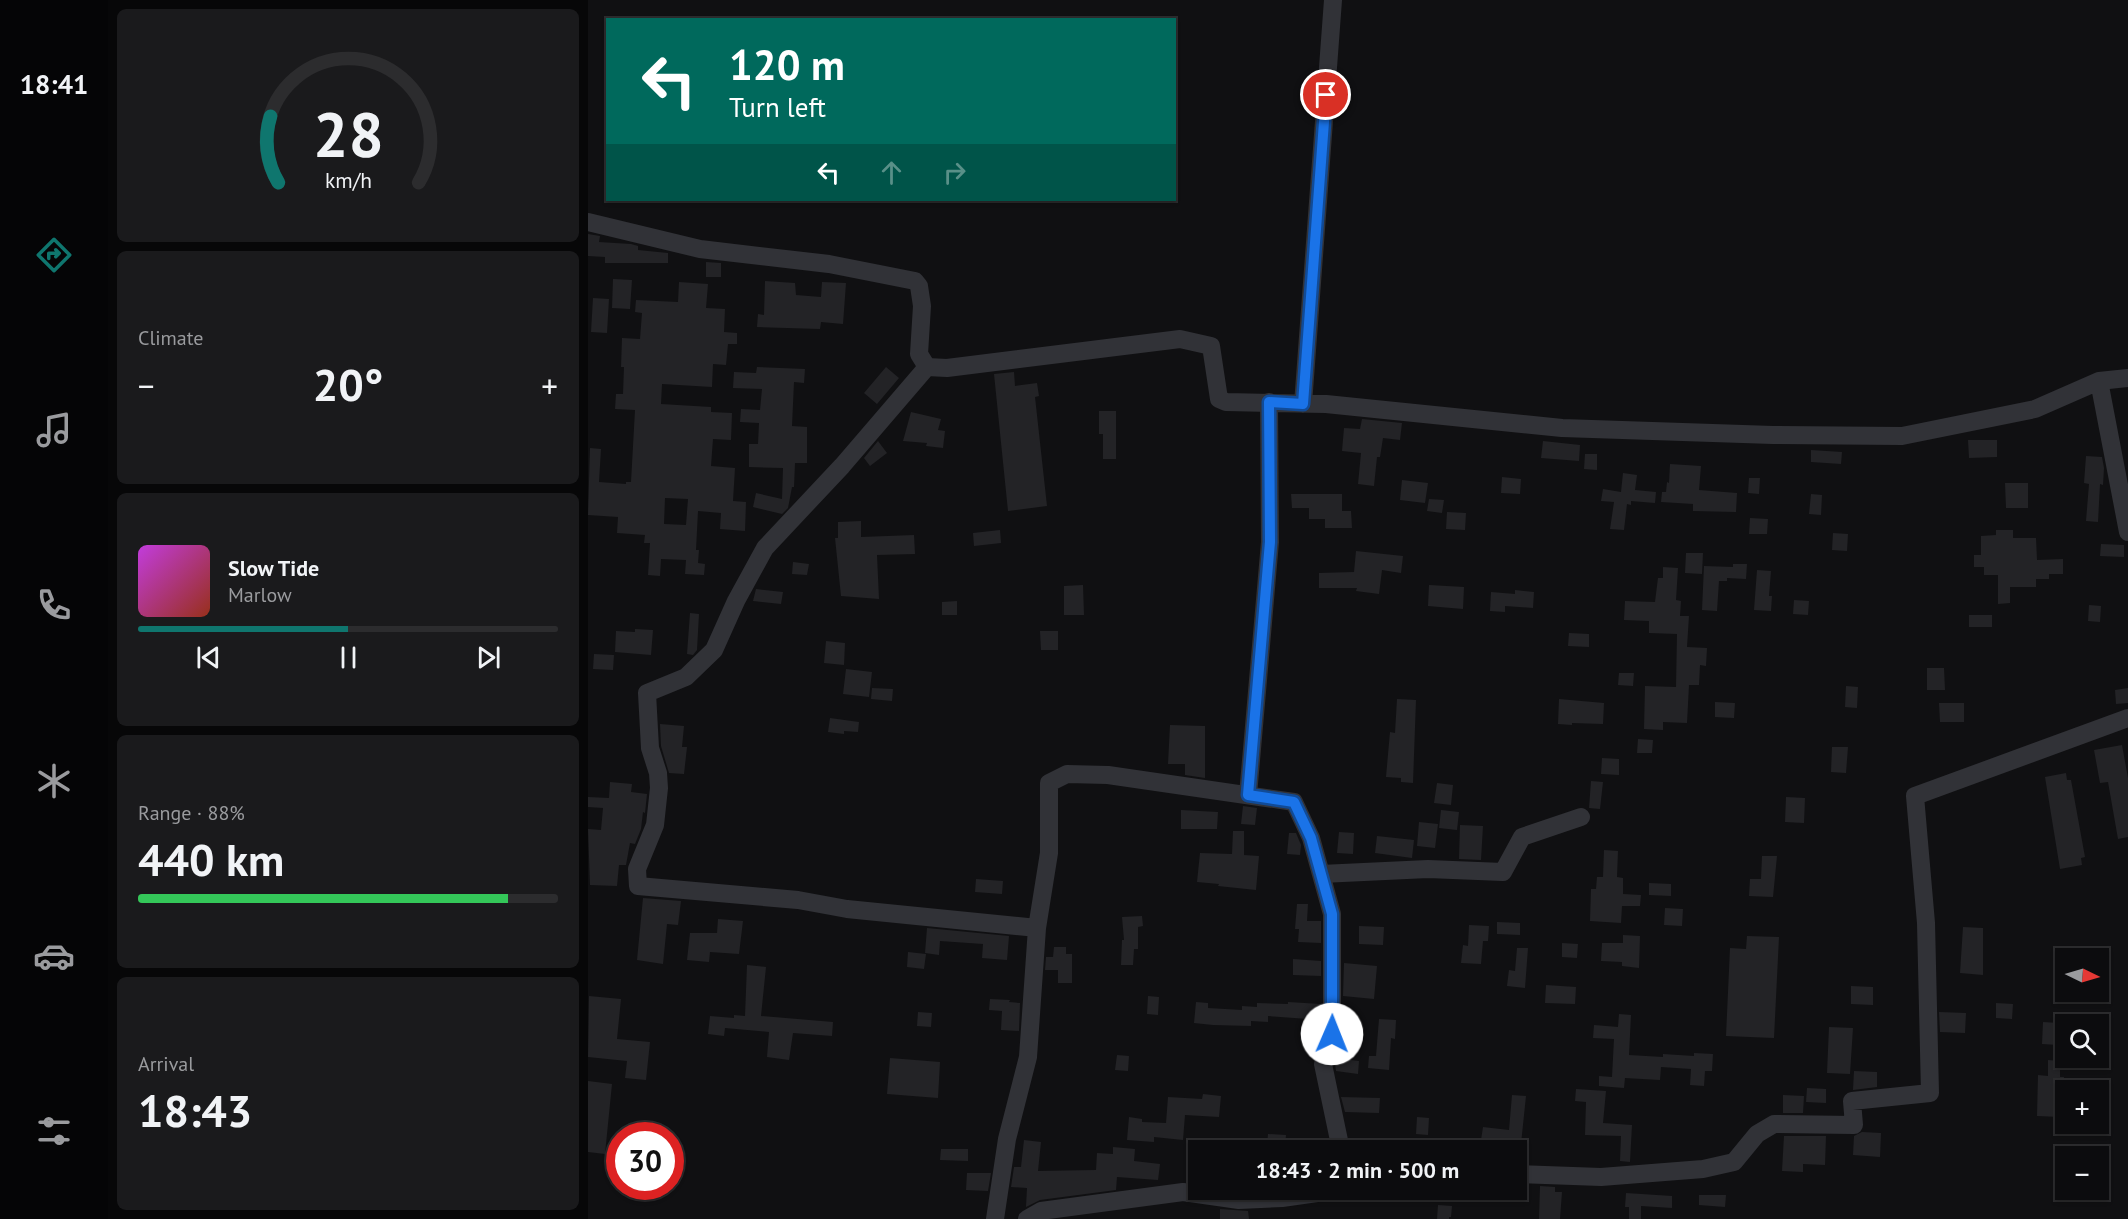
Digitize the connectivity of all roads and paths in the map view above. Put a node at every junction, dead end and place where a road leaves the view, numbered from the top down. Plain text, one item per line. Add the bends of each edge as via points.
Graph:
1 (1334, 0) edge
2 (588, 222) edge
3 (927, 367) junction
4 (2128, 378) edge
5 (2099, 381) junction
6 (1269, 402) junction
7 (1303, 404) junction
8 (2128, 532) edge
9 (2128, 718) edge
10 (1248, 795) junction
11 (1581, 817) dead end
12 (1321, 874) junction
13 (1037, 928) junction
14 (1339, 1140) edge
15 (1527, 1174) edge
16 (1188, 1193) edge
17 (995, 1219) edge
18 (1027, 1219) edge

1 - 7 street
2 - 3 street via 700,249 829,264 915,281 920,286 922,306 919,354
3 - 6 street via 1180,339 1210,346 1219,399
3 - 13 street via 765,548 714,650 686,677 647,693 650,748 659,788 655,825 637,869 638,886
4 - 5 street
5 - 7 street via 2035,408 1902,436 1562,428
5 - 8 street
6 - 7 street
6 - 10 street via 1270,542
9 - 15 street via 1915,796 1926,922 1930,1092 1852,1101 1854,1125 1774,1124 1757,1134 1734,1162 1703,1169 1600,1177
10 - 12 street via 1294,802 1311,838
10 - 13 street via 1107,775 1060,776 1050,783 1048,853
11 - 12 street via 1522,837 1503,872 1428,869
12 - 14 street via 1332,914 1333,957 1332,1034 1323,1064
13 - 17 street via 1028,1057 1007,1139
16 - 18 street via 1041,1211

